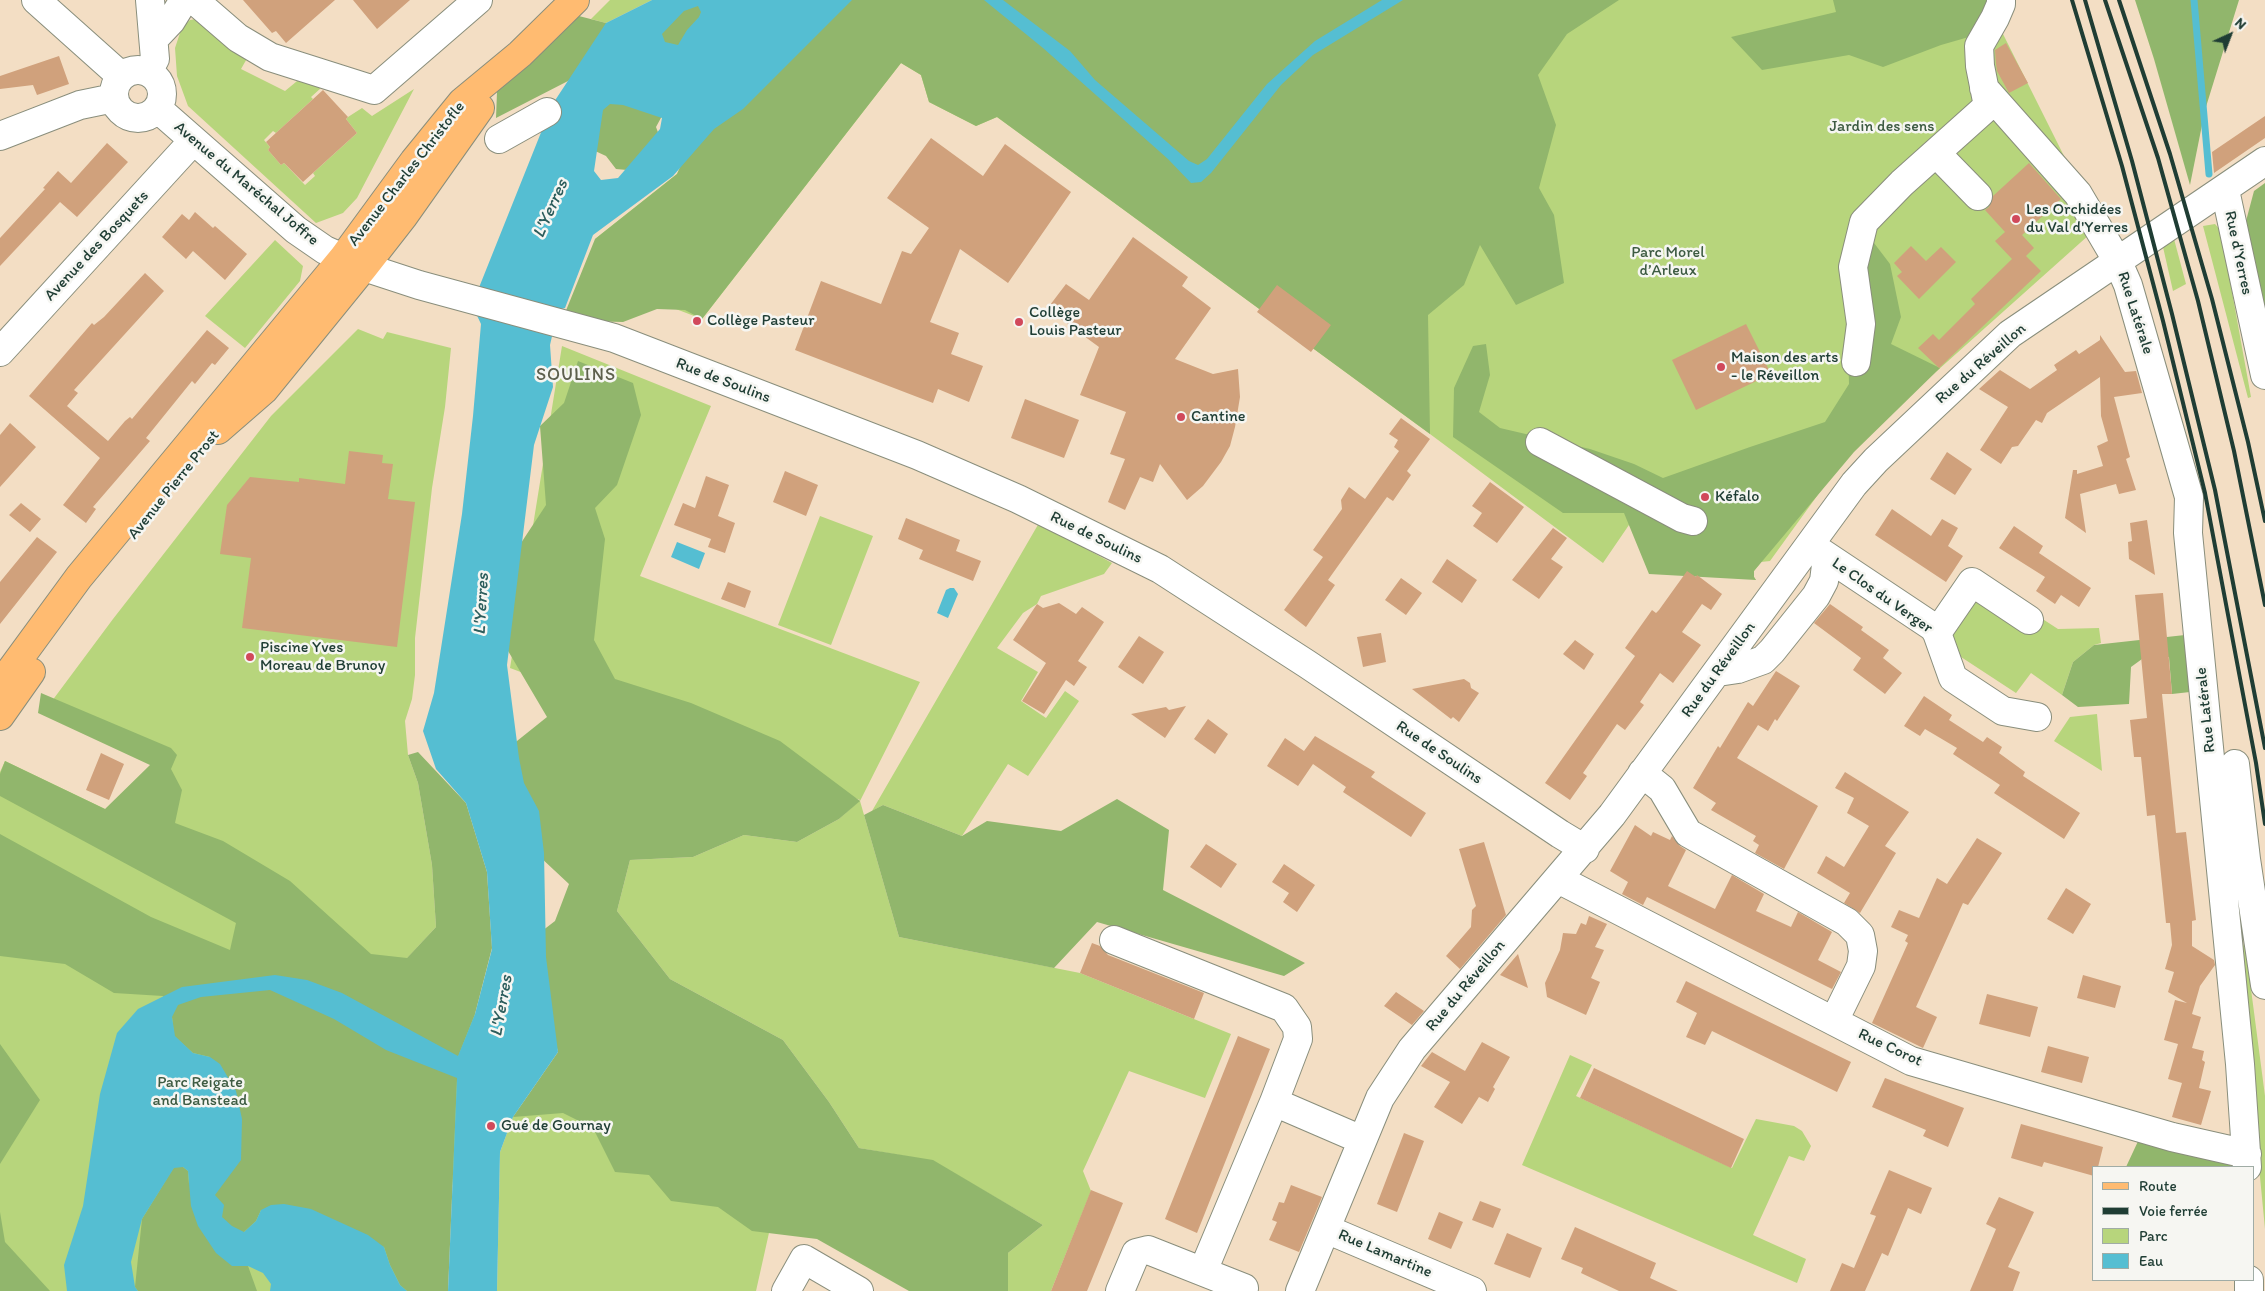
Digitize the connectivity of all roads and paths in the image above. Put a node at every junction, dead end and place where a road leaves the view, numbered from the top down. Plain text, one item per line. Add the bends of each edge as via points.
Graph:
1 (36, 0) edge
2 (150, 0) edge
3 (184, 0) edge
4 (194, 0) edge
5 (478, 0) edge
6 (575, 0) edge
7 (2000, 0) edge
8 (154, 39) junction
9 (127, 82) junction
10 (1984, 88) junction
11 (158, 108) junction
12 (547, 112) dead end
13 (0, 136) edge
14 (499, 139) dead end
15 (193, 141) junction
16 (1937, 154) junction
17 (2265, 161) edge
18 (2225, 190) junction
19 (1978, 196) dead end
20 (353, 262) junction
21 (2118, 262) junction
22 (0, 352) edge
23 (1856, 362) dead end
24 (2265, 375) edge
25 (1540, 442) dead end
26 (1693, 521) dead end
27 (1818, 551) junction
28 (2029, 620) dead end
29 (1937, 633) junction
30 (0, 685) edge
31 (0, 716) edge
32 (2037, 717) dead end
33 (2235, 764) dead end
34 (1642, 774) junction
35 (1585, 849) junction
36 (1558, 879) junction
37 (1114, 940) dead end
38 (2265, 984) edge
39 (1834, 1022) junction
40 (1274, 1102) junction
41 (1362, 1140) junction
42 (2247, 1160) edge
43 (1326, 1229) junction
44 (1203, 1271) junction
45 (1246, 1290) edge
46 (786, 1291) edge
47 (859, 1291) edge
48 (1120, 1291) edge
49 (1300, 1291) edge
50 (1472, 1291) edge

1 - 9 street
2 - 8 street
3 - 8 street
4 - 5 street via 238,38 270,57 374,90
6 - 20 main road, Avenue Charles Christofle via 520,54 462,102 403,175
7 - 10 street via 1996,18 1979,46
8 - 9 street via 155,59
9 - 11 street via 153,76 161,88
9 - 11 street via 116,106 128,116 144,118
9 - 13 street via 80,105
10 - 16 street via 1988,106
10 - 21 street, Rue Latérale via 2078,194
11 - 15 street, Avenue du Maréchal Joffre
12 - 14 street
15 - 20 street, Avenue du Maréchal Joffre via 296,230 325,250
15 - 22 street, Avenue des Bosquets
16 - 19 street
16 - 23 street via 1902,183 1864,222 1853,267 1860,324
17 - 18 street, Rue du Réveillon
18 - 21 street, Rue du Réveillon
18 - 24 street, Rue d'Yerres
20 - 30 main road, Avenue Pierre Prost via 79,577
20 - 31 main road, Avenue Pierre Prost via 264,390 226,422 200,450 65,623
20 - 35 street, Rue de Soulins via 419,285 614,338 917,456 1018,499 1160,569
21 - 27 street, Rue du Réveillon via 2010,334 1876,460 1854,484
21 - 42 street, Rue Latérale via 2128,285 2189,497 2188,533
25 - 26 street
27 - 29 street, Le Clos du Verger via 1933,627
27 - 34 street, Rue du Réveillon via 1718,672
28 - 29 street via 1972,582
29 - 32 street, Le Clos du Verger via 1953,678 2003,710
33 - 38 street
34 - 35 street, Rue du Réveillon
34 - 39 street via 1662,789 1688,833 1847,922 1860,935 1861,966
35 - 36 street, Rue du Réveillon
36 - 39 street, Rue Corot
36 - 41 street, Rue du Réveillon via 1412,1049 1380,1098
37 - 40 street via 1284,1008 1297,1027 1298,1039
39 - 42 street, Rue Corot via 1911,1061
40 - 41 street
40 - 44 street
41 - 43 street, Rue du Réveillon
43 - 49 street, Rue du Réveillon
43 - 50 street, Rue Lamartine
44 - 45 street
44 - 48 street via 1148,1250 1136,1253
46 - 47 street via 804,1259

